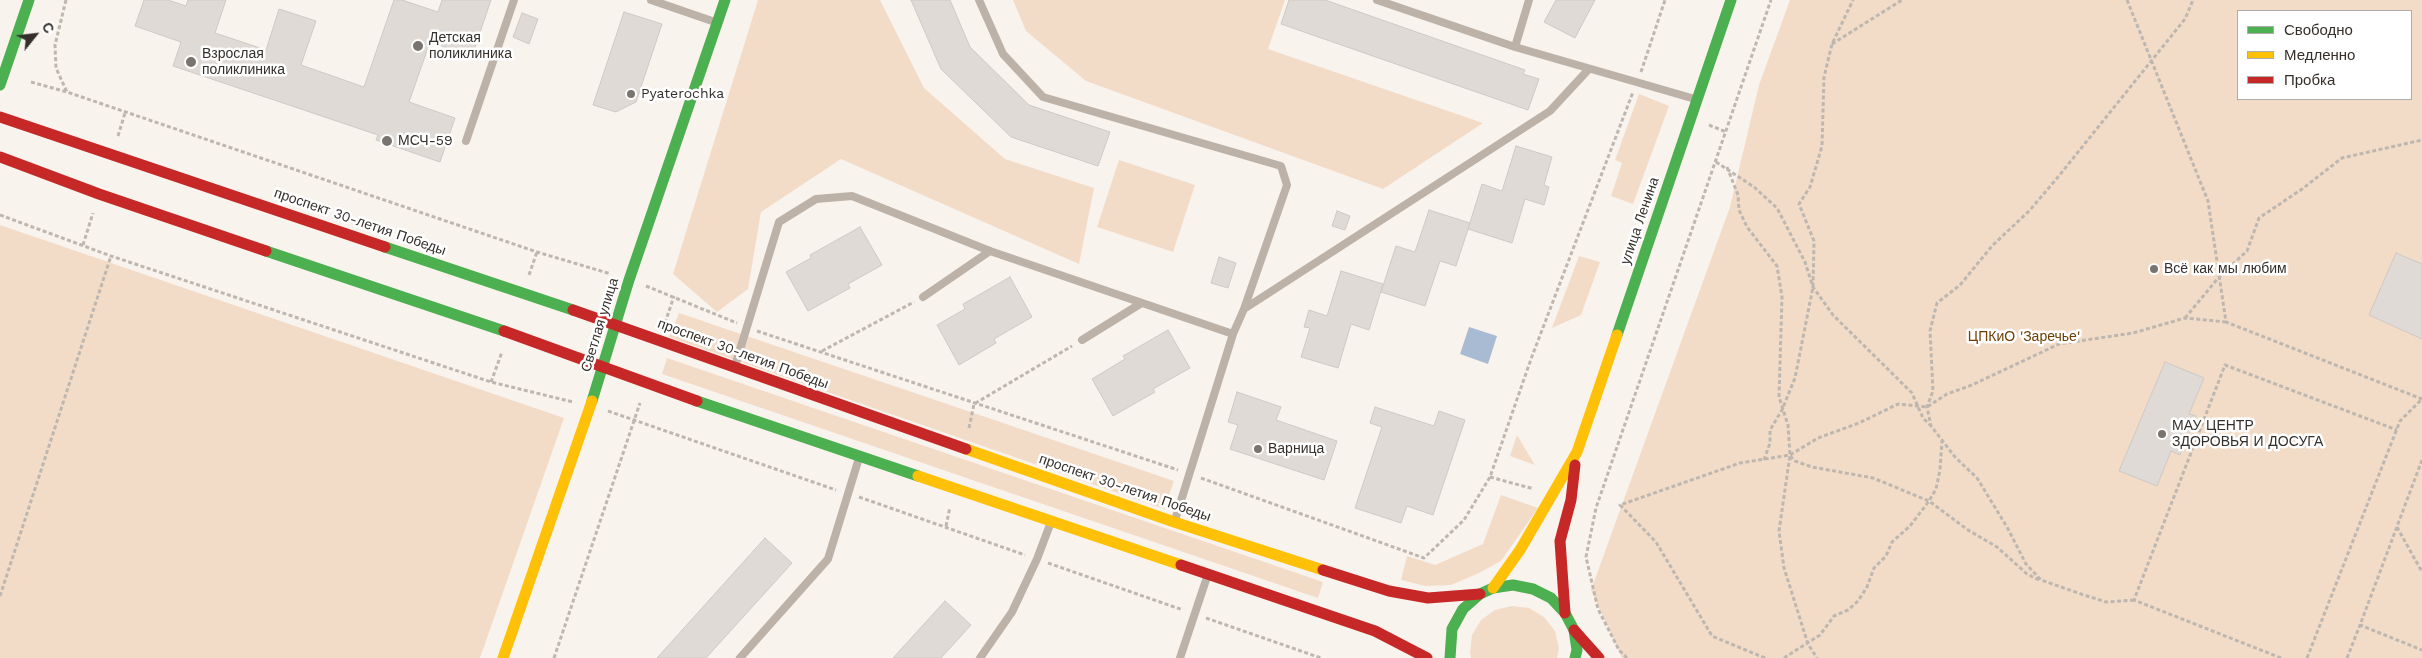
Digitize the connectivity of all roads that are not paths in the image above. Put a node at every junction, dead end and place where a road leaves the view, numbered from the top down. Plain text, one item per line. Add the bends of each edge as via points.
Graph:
1 (29, 0) edge
2 (514, 0) edge
3 (651, 0) edge
4 (725, 0) edge
5 (978, 0) edge
6 (1377, 0) edge
7 (1529, 0) edge
8 (1731, 0) edge
9 (717, 23) junction
10 (1515, 48) junction
11 (1588, 70) junction
12 (0, 86) edge
13 (1697, 100) junction
14 (0, 117) edge
15 (466, 141) dead end
16 (0, 157) edge
17 (990, 251) junction
18 (923, 297) road end
19 (1140, 304) junction
20 (1244, 309) junction
21 (616, 325) junction
22 (1233, 334) junction
23 (1082, 340) road end
24 (603, 368) junction
25 (735, 368) junction
26 (1577, 452) junction
27 (860, 456) junction
28 (1052, 520) junction
29 (1174, 522) junction
30 (1208, 575) junction
31 (1493, 588) junction
32 (1480, 594) junction
33 (1565, 613) junction
34 (1574, 630) junction
35 (503, 658) edge
36 (740, 658) edge
37 (980, 658) edge
38 (1180, 658) edge
39 (1427, 658) edge
40 (1450, 658) edge
41 (1575, 658) edge
42 (1599, 658) edge

1 - 12 main road
2 - 15 lane
3 - 9 lane
4 - 9 main road, Светлая улица
5 - 20 lane via 1003,54 1043,97 1280,166 1287,185
6 - 10 lane
7 - 10 lane
8 - 13 main road, улица Ленина
9 - 21 main road, Светлая улица
10 - 11 lane
11 - 13 lane
11 - 20 lane via 1550,112
13 - 26 main road, улица Ленина
14 - 21 main road, проспект 30-летия Победы
16 - 24 main road via 98,194
17 - 18 lane
17 - 19 lane
17 - 25 lane via 852,196 816,199 779,222
19 - 22 lane
19 - 23 lane
20 - 22 lane
21 - 24 main road, Светлая улица
21 - 25 main road, проспект 30-летия Победы
22 - 29 lane
24 - 27 main road
24 - 35 main road, Светлая улица
25 - 29 main road, проспект 30-летия Победы
26 - 31 main road, улица Ленина via 1520,550
26 - 33 main road, улица Ленина via 1571,500 1560,541
27 - 28 main road
27 - 36 lane via 828,559
28 - 30 main road
28 - 37 lane via 1038,559 1012,612
29 - 32 main road, проспект 30-летия Победы via 1389,591 1428,598
30 - 38 lane
30 - 39 main road via 1375,631
31 - 32 main road
31 - 33 main road via 1513,585 1533,588 1551,598
32 - 40 main road via 1463,609 1452,629
33 - 34 main road
34 - 41 main road
34 - 42 main road

